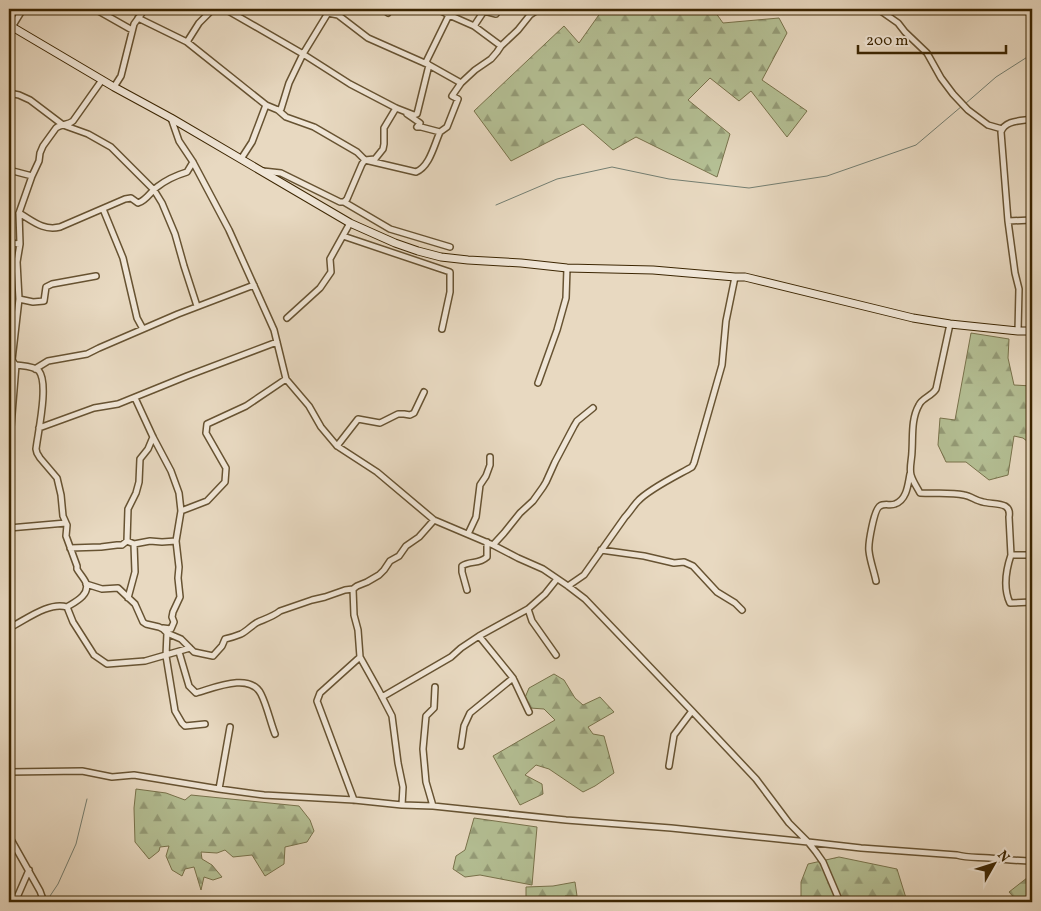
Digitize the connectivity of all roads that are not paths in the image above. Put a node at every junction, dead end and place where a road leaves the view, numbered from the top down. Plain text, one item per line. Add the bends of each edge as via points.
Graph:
1 (22, 9) edge
2 (95, 9) edge
3 (145, 9) edge
4 (214, 9) edge
5 (225, 9) edge
6 (322, 9) edge
7 (437, 9) edge
8 (499, 9) edge
9 (539, 9) edge
10 (878, 9) edge
11 (329, 11) edge
12 (449, 15) junction
13 (138, 18) junction
14 (10, 26) edge
15 (474, 26) junction
16 (132, 30) junction
17 (187, 42) junction
18 (501, 46) junction
19 (303, 54) junction
20 (429, 65) junction
21 (102, 80) junction
22 (461, 83) junction
23 (114, 87) junction
24 (9, 93) edge
25 (266, 105) junction
26 (396, 108) junction
27 (278, 110) junction
28 (405, 112) junction
29 (171, 118) junction
30 (1032, 119) edge
31 (63, 125) junction
32 (1002, 129) junction
33 (440, 132) junction
34 (241, 159) junction
35 (365, 160) junction
36 (193, 162) junction
37 (9, 170) edge
38 (262, 171) junction
39 (32, 176) junction
40 (154, 190) junction
41 (344, 202) junction
42 (103, 209) junction
43 (19, 213) junction
44 (1008, 220) junction
45 (1032, 220) edge
46 (350, 223) junction
47 (343, 236) junction
48 (9, 243) edge
49 (20, 244) junction
50 (450, 247) dead end
51 (567, 268) junction
52 (96, 276) dead end
53 (735, 277) junction
54 (254, 285) junction
55 (19, 299) junction
56 (198, 306) junction
57 (287, 318) dead end
58 (950, 324) junction
59 (143, 329) junction
60 (442, 329) dead end
61 (1018, 331) junction
62 (1032, 331) edge
63 (277, 342) junction
64 (16, 364) junction
65 (35, 368) junction
66 (286, 379) junction
67 (538, 383) dead end
68 (424, 392) dead end
69 (135, 398) junction
70 (594, 408) dead end
71 (39, 428) junction
72 (153, 437) junction
73 (10, 438) edge
74 (337, 446) junction
75 (490, 457) dead end
76 (910, 473) junction
77 (182, 511) junction
78 (434, 520) junction
79 (66, 523) junction
80 (9, 528) edge
81 (468, 534) junction
82 (176, 540) junction
83 (127, 541) junction
84 (490, 543) junction
85 (134, 544) junction
86 (70, 548) junction
87 (601, 550) junction
88 (1011, 555) junction
89 (1032, 556) edge
90 (557, 578) junction
91 (876, 581) dead end
92 (86, 584) junction
93 (568, 586) junction
94 (353, 589) junction
95 (467, 590) dead end
96 (128, 598) junction
97 (1032, 602) edge
98 (67, 607) junction
99 (528, 609) junction
100 (742, 610) dead end
101 (159, 627) junction
102 (9, 628) edge
103 (167, 633) junction
104 (479, 636) junction
105 (190, 648) junction
106 (179, 652) junction
107 (556, 655) dead end
108 (166, 656) junction
109 (360, 657) junction
110 (513, 678) junction
111 (435, 687) dead end
112 (382, 697) junction
113 (692, 711) junction
114 (529, 712) dead end
115 (205, 724) dead end
116 (230, 727) dead end
117 (275, 734) dead end
118 (460, 746) dead end
119 (668, 766) dead end
120 (9, 772) edge
121 (219, 789) junction
122 (354, 800) junction
123 (402, 805) junction
124 (433, 806) junction
125 (9, 836) edge
126 (808, 842) junction
127 (1032, 861) edge
128 (29, 870) junction
129 (16, 902) edge
130 (44, 902) edge
131 (840, 902) edge

1 - 14 street
2 - 16 street
3 - 13 street
4 - 17 street via 199,23
5 - 19 street
6 - 11 street
7 - 12 street
8 - 15 street via 496,14 484,11
9 - 18 street
10 - 32 street via 898,23 927,53 941,78 968,110 988,125
11 - 19 street
11 - 20 street via 368,38
12 - 15 street
12 - 20 street via 426,62
13 - 16 street
13 - 17 street
14 - 21 main road
15 - 18 street
16 - 23 street via 121,76
17 - 25 street
18 - 22 street via 491,59
19 - 26 street
19 - 27 street
20 - 22 street
20 - 28 street via 417,114
21 - 23 main road
21 - 31 street via 73,121
22 - 33 street via 452,96 458,99 446,127
23 - 29 main road
24 - 31 street via 30,100
25 - 27 street
25 - 34 street via 252,142
26 - 28 street
26 - 35 street via 384,128 382,149 375,158
27 - 35 street via 286,117 314,127
28 - 33 street via 420,123 417,127
29 - 34 main road
29 - 36 street via 179,141
30 - 32 street via 1010,123
31 - 39 street via 56,128 43,146
31 - 40 street via 111,147
32 - 44 street
33 - 35 street via 428,160 416,172
34 - 38 main road
35 - 41 street
36 - 40 street via 187,172
36 - 54 street
37 - 39 street
38 - 41 street via 281,173
38 - 46 main road
39 - 43 street
40 - 42 street via 138,203 131,198 125,199
40 - 56 street via 175,234
41 - 50 street via 390,229
42 - 43 street via 53,229 45,228
42 - 59 street via 122,258 137,318
43 - 49 street
44 - 45 street
44 - 61 street via 1019,289
46 - 47 street
46 - 51 main road via 395,243 441,257
47 - 57 street via 330,259 331,272 320,288
47 - 60 street via 450,272 450,292
48 - 49 street
49 - 55 street via 17,262
51 - 53 main road via 653,270
51 - 67 street via 566,298
52 - 55 street via 52,284 46,287 44,301
53 - 58 main road
53 - 87 street via 722,365 694,463 637,502
54 - 56 street
54 - 63 street
55 - 64 street via 12,360
56 - 59 street
58 - 61 main road
58 - 76 street via 936,389 919,403 915,415
59 - 65 street via 87,354 52,359
61 - 62 main road
63 - 66 street
63 - 69 street
64 - 65 street
64 - 73 street
65 - 71 street via 41,376 44,393
66 - 74 street
66 - 77 street via 246,406 207,424 206,433 226,468 226,482 207,502
68 - 74 street via 414,413 398,414 380,423 358,419
69 - 71 street via 94,408
69 - 72 street
70 - 84 street via 574,426 533,501 504,533
71 - 79 street via 36,453 57,478 62,516
72 - 77 street via 171,471
72 - 83 street via 140,458 139,482 128,509
74 - 78 street via 376,472
75 - 81 street via 490,465 480,485 476,517
76 - 88 street via 920,493 967,495 1009,508
76 - 91 street via 901,501 895,505 878,506 868,549
77 - 82 street
78 - 81 street
78 - 94 street via 379,575
79 - 80 street
79 - 86 street
81 - 84 street
82 - 85 street
82 - 101 street via 180,597 173,612 171,629
83 - 85 street
83 - 86 street via 122,546
84 - 90 street
84 - 95 street via 483,561 462,566
85 - 96 street via 135,572
86 - 92 street
87 - 93 street via 584,575
87 - 100 street via 684,562 693,566 717,592
88 - 89 street
88 - 97 street via 1007,568 1008,600 1010,603
90 - 93 street
90 - 99 street
92 - 96 street via 102,589 118,588
92 - 98 street via 82,597
93 - 113 street via 585,599
94 - 105 street via 271,615 241,634 225,639 213,656
94 - 109 street
96 - 101 street via 135,604 143,622
98 - 102 street via 55,606
98 - 108 street via 94,655 107,664
99 - 104 street
99 - 107 street via 532,621
101 - 103 street
103 - 105 street via 181,639
103 - 108 street
104 - 110 street
104 - 112 street via 452,658
105 - 106 street
106 - 108 street
106 - 117 street via 189,686 196,693 232,683 253,685 260,692
108 - 115 street via 175,711 185,726
109 - 112 street
109 - 122 street via 320,694 317,701
110 - 114 street
110 - 118 street via 470,713
111 - 124 street via 434,708 426,716 423,749 426,782
112 - 123 street via 392,716 404,787
113 - 119 street via 674,735
113 - 126 street via 756,779 789,823
116 - 121 street
120 - 121 street via 82,771 112,777 134,775
121 - 122 street
122 - 123 street
123 - 124 street
124 - 126 street
125 - 128 street
126 - 127 street
126 - 131 street via 823,862
128 - 129 street
128 - 130 street

